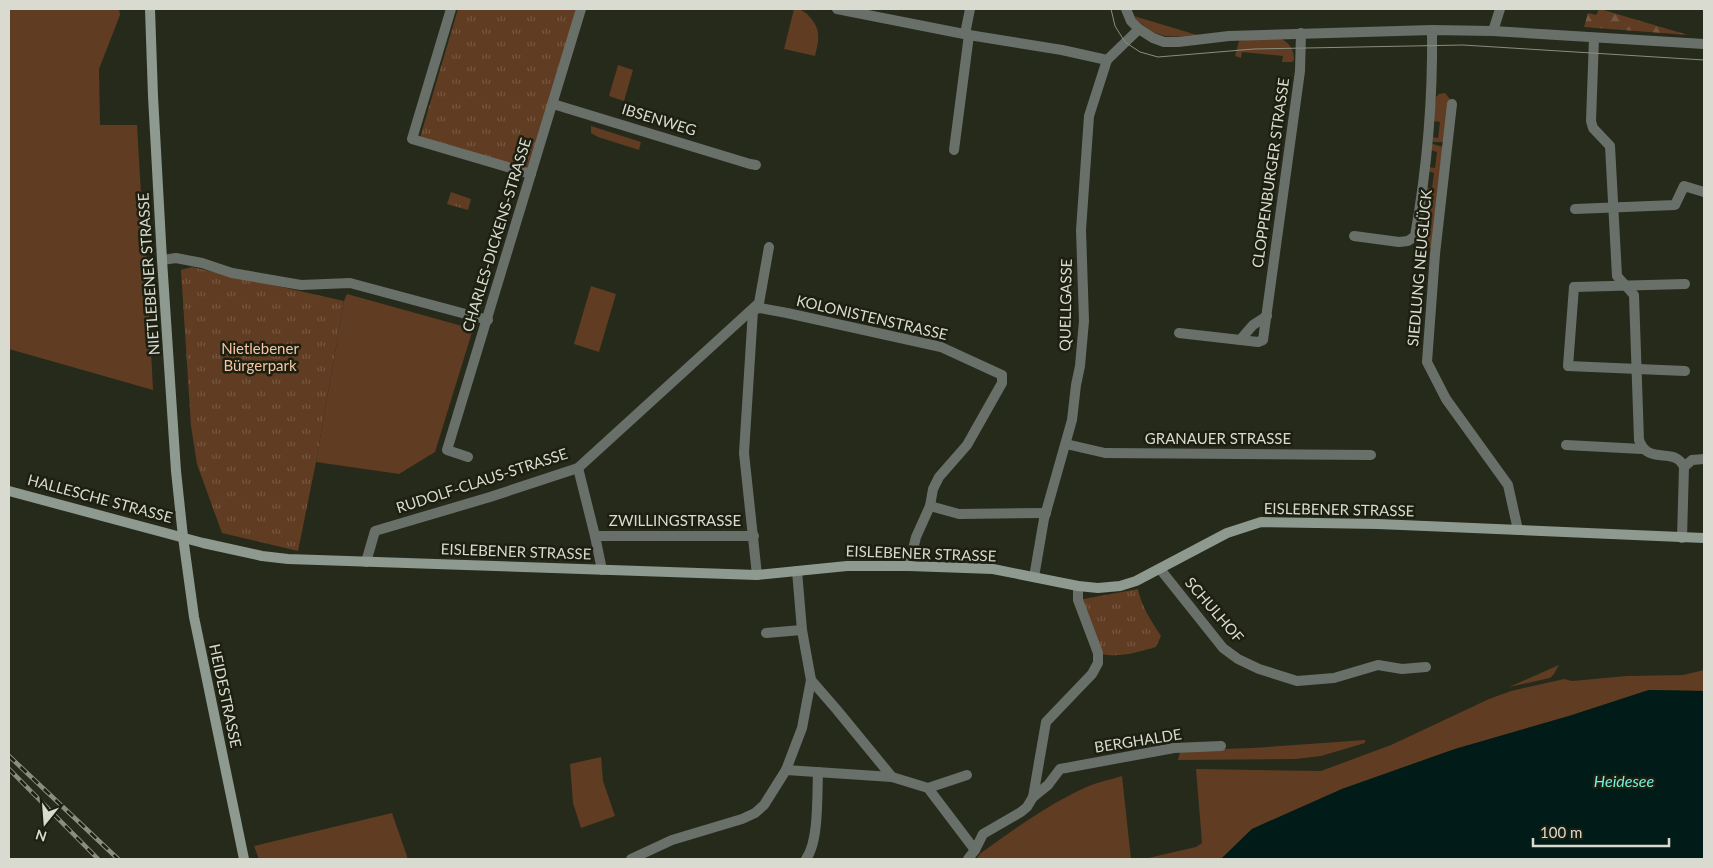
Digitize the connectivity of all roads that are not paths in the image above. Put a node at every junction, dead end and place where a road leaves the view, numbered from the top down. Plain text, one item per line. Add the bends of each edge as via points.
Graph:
1 (150, 9) edge
2 (451, 9) edge
3 (581, 9) edge
4 (837, 9) edge
5 (970, 9) edge
6 (1126, 9) edge
7 (1500, 9) edge
8 (1139, 30) junction
9 (1432, 30) junction
10 (1493, 31) junction
11 (1301, 33) junction
12 (967, 34) junction
13 (1594, 38) junction
14 (1704, 44) edge
15 (1107, 60) junction
16 (553, 104) junction
17 (1452, 104) dead end
18 (954, 150) dead end
19 (756, 165) dead end
20 (531, 174) junction
21 (1704, 192) edge
22 (1613, 207) junction
23 (1575, 209) dead end
24 (1354, 236) dead end
25 (769, 247) dead end
26 (162, 260) junction
27 (1685, 284) dead end
28 (1625, 285) junction
29 (753, 310) junction
30 (1267, 316) junction
31 (488, 320) junction
32 (1179, 333) dead end
33 (1240, 340) junction
34 (1637, 369) junction
35 (1685, 371) dead end
36 (1066, 444) junction
37 (1566, 445) dead end
38 (1642, 448) junction
39 (1372, 455) dead end
40 (468, 457) dead end
41 (1704, 459) edge
42 (1684, 467) junction
43 (578, 468) junction
44 (9, 491) edge
45 (930, 506) junction
46 (1045, 516) junction
47 (1518, 530) junction
48 (595, 536) junction
49 (754, 536) junction
50 (183, 537) junction
51 (1682, 538) junction
52 (1704, 538) edge
53 (366, 562) junction
54 (909, 566) junction
55 (1160, 569) junction
56 (602, 570) junction
57 (797, 572) junction
58 (757, 575) junction
59 (1034, 577) junction
60 (1078, 586) junction
61 (802, 630) junction
62 (766, 633) dead end
63 (1426, 667) dead end
64 (811, 680) junction
65 (1221, 746) dead end
66 (1060, 769) junction
67 (786, 770) junction
68 (818, 772) junction
69 (1036, 774) junction
70 (967, 775) dead end
71 (892, 777) junction
72 (928, 788) junction
73 (1033, 797) junction
74 (975, 850) junction
75 (244, 859) edge
76 (631, 859) edge
77 (806, 859) edge
78 (968, 859) edge

1 - 26 street, NIETLEBENER STRASSE
2 - 20 street via 412,139
3 - 16 street, CHARLES-DICKENS-STRASSE
4 - 12 street
5 - 12 street
6 - 8 street
7 - 10 street
8 - 11 street via 1164,42
8 - 15 street
9 - 10 street
9 - 11 street
9 - 24 street, SIEDLUNG NEUGLÜCK via 1429,132 1415,236 1400,242
10 - 13 street
11 - 30 street, CLOPPENBURGER STRASSE via 1300,71
12 - 15 street
12 - 18 street
13 - 14 street
13 - 22 street via 1591,121 1611,149
15 - 36 street, QUELLGASSE via 1089,116 1081,230 1084,321 1080,366
16 - 19 street, IBSENWEG
16 - 20 street, CHARLES-DICKENS-STRASSE
17 - 47 street, SIEDLUNG NEUGLÜCK via 1427,362 1446,399 1508,486
20 - 31 street, CHARLES-DICKENS-STRASSE
21 - 22 street via 1684,186 1675,205
22 - 23 street
22 - 28 street via 1617,276
25 - 29 street via 759,304
26 - 31 street via 176,258 232,273 301,285 350,283
26 - 50 street, NIETLEBENER STRASSE
27 - 28 street
28 - 34 street via 1634,295
28 - 34 street via 1574,287 1568,366
29 - 43 street, RUDOLF-CLAUS-STRASSE
29 - 45 street, KOLONISTENSTRASSE via 760,308 787,313 940,347 1002,375 1002,383 967,445 939,477
29 - 49 street via 744,453
30 - 33 street via 1253,325
30 - 33 street, CLOPPENBURGER STRASSE via 1263,340
31 - 40 street, CHARLES-DICKENS-STRASSE via 448,450
32 - 33 street, CLOPPENBURGER STRASSE
34 - 35 street
34 - 38 street
36 - 39 street, GRANAUER STRASSE via 1105,453
36 - 46 street, QUELLGASSE
37 - 38 street
38 - 42 street via 1650,455 1678,459
41 - 42 street via 1692,460
42 - 51 street
43 - 48 street
43 - 53 street, RUDOLF-CLAUS-STRASSE via 375,531
44 - 50 street, HALLESCHE STRASSE
45 - 46 street via 959,514
45 - 54 street via 916,537
46 - 59 street, QUELLGASSE
47 - 51 street, EISLEBENER STRASSE
47 - 55 street, EISLEBENER STRASSE via 1262,522 1228,533
48 - 49 street, ZWILLINGSTRASSE
48 - 56 street
49 - 58 street
50 - 53 street, EISLEBENER STRASSE via 262,556
50 - 75 street, HEIDESTRASSE via 195,623
51 - 52 street, EISLEBENER STRASSE
53 - 56 street, EISLEBENER STRASSE
54 - 57 street, EISLEBENER STRASSE via 847,566
54 - 59 street, EISLEBENER STRASSE via 993,569
55 - 60 street, EISLEBENER STRASSE via 1120,586
55 - 63 street, SCHULHOF via 1223,648 1259,669 1297,681 1334,678 1378,665 1402,669
56 - 58 street, EISLEBENER STRASSE
57 - 58 street, EISLEBENER STRASSE
57 - 61 street
59 - 60 street, EISLEBENER STRASSE
60 - 69 street via 1078,600 1098,653 1098,663 1092,674 1046,722
61 - 62 street
61 - 64 street
64 - 67 street via 802,728
64 - 71 street
65 - 66 street, BERGHALDE via 1174,748
66 - 69 street, BERGHALDE
66 - 73 street
67 - 68 street
67 - 76 street via 764,805 755,813 672,840
68 - 71 street
68 - 77 street via 814,840
69 - 73 street
70 - 72 street
71 - 72 street
72 - 74 street
73 - 74 street via 1021,812 983,834
74 - 78 street

